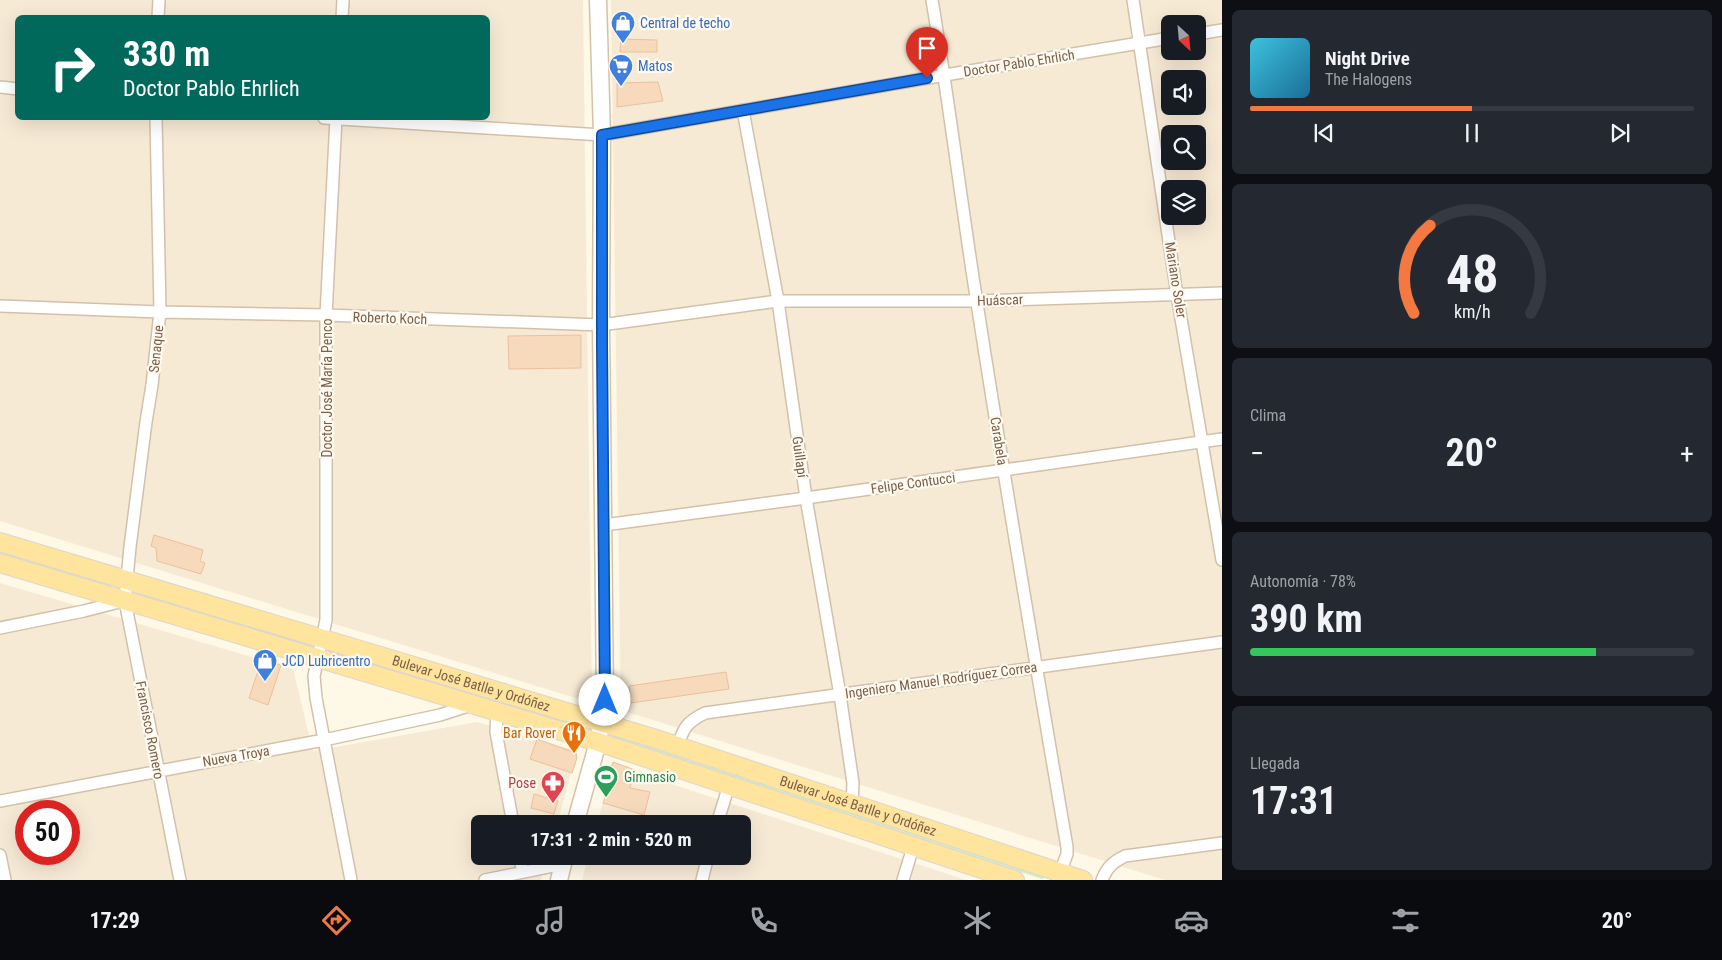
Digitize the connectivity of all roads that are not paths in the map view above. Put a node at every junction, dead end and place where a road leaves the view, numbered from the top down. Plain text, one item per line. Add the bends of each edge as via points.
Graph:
1 (159, 0) edge
2 (343, 0) edge
3 (598, 0) edge
4 (932, 0) edge
5 (1133, 0) edge
6 (158, 15) edge
7 (342, 15) edge
8 (1222, 30) edge
9 (1206, 33) edge
10 (1161, 39) edge
11 (1139, 43) junction
12 (945, 75) junction
13 (0, 87) edge
14 (15, 89) edge
15 (744, 110) junction
16 (156, 120) edge
17 (332, 120) edge
18 (364, 120) edge
19 (602, 135) junction
20 (1222, 293) edge
21 (1178, 294) junction
22 (976, 300) junction
23 (778, 301) junction
24 (0, 306) edge
25 (160, 312) junction
26 (326, 315) junction
27 (602, 325) junction
28 (1222, 439) edge
29 (1202, 442) junction
30 (1003, 470) junction
31 (806, 498) junction
32 (604, 525) junction
33 (0, 542) edge
34 (1222, 560) edge
35 (0, 563) edge
36 (126, 580) junction
37 (125, 601) junction
38 (0, 628) edge
39 (322, 639) junction
40 (1222, 642) edge
41 (318, 659) junction
42 (1036, 666) junction
43 (840, 695) junction
44 (471, 705) junction
45 (497, 712) junction
46 (602, 722) junction
47 (324, 740) junction
48 (598, 742) junction
49 (678, 746) junction
50 (158, 770) junction
51 (729, 785) junction
52 (0, 801) edge
53 (852, 804) junction
54 (511, 815) edge
55 (578, 815) edge
56 (720, 815) edge
57 (1222, 843) edge
58 (914, 847) junction
59 (0, 855) edge
60 (521, 865) edge
61 (546, 865) edge
62 (563, 865) edge
63 (706, 865) edge
64 (522, 872) junction
65 (1058, 876) edge
66 (5, 880) edge
67 (180, 880) edge
68 (351, 880) edge
69 (485, 880) edge
70 (559, 880) edge
71 (702, 880) edge
72 (903, 880) edge
73 (1014, 880) edge
74 (1083, 880) edge
75 (1102, 880) edge

1 - 6 street
2 - 7 street
3 - 19 main road
4 - 12 street, Carabela
5 - 11 street, Mariano Soler
8 - 9 street
10 - 11 street, Doctor Pablo Ehrlich
11 - 12 street, Doctor Pablo Ehrlich
11 - 21 street, Mariano Soler
12 - 15 street, Doctor Pablo Ehrlich
12 - 22 street, Carabela
13 - 14 street
15 - 19 street, Doctor Pablo Ehrlich
15 - 23 street, Guillapí
16 - 25 street, Senaque
17 - 26 street, Doctor José María Penco
18 - 19 street, Doctor Pablo Ehrlich
19 - 27 main road
20 - 21 street, Huáscar
21 - 22 street, Huáscar
21 - 29 street, Mariano Soler
22 - 23 street, Huáscar
22 - 30 street, Carabela
23 - 27 street, Roberto Koch
23 - 31 street, Guillapí
24 - 25 street, Roberto Koch
25 - 26 street, Roberto Koch
25 - 36 street, Senaque
26 - 27 street, Roberto Koch
26 - 39 street, Doctor José María Penco via 326,620
27 - 32 main road
28 - 29 street, Felipe Contucci
29 - 30 street, Felipe Contucci
29 - 34 street, Mariano Soler
30 - 31 street, Felipe Contucci
30 - 42 street, Carabela
31 - 32 street, Felipe Contucci
31 - 43 street, Guillapí
32 - 46 main road via 605,700
33 - 36 main road, Bulevar José Batlle y Ordóñez
35 - 37 main road, Bulevar José Batlle y Ordóñez
36 - 37 street, Francisco Romero
36 - 39 main road, Bulevar José Batlle y Ordóñez
37 - 38 street
37 - 41 main road, Bulevar José Batlle y Ordóñez
37 - 50 street, Francisco Romero
39 - 41 street, Doctor José María Penco
39 - 46 main road, Bulevar José Batlle y Ordóñez
40 - 42 street, Ingeniero Manuel Rodríguez Correa
41 - 44 main road, Bulevar José Batlle y Ordóñez
41 - 47 street, Doctor José María Penco via 314,676
42 - 43 street, Ingeniero Manuel Rodríguez Correa
42 - 65 street, Carabela via 1067,847
43 - 49 street, Ingeniero Manuel Rodríguez Correa via 705,713 684,728
43 - 53 street, Guillapí via 853,783
44 - 45 main road, Bulevar José Batlle y Ordóñez
44 - 47 street, Nueva Troya via 440,715
45 - 48 main road, Bulevar José Batlle y Ordóñez
45 - 54 street via 496,732
46 - 48 main road
46 - 49 main road, Bulevar José Batlle y Ordóñez
47 - 50 street, Nueva Troya
47 - 68 street, Doctor José María Penco
48 - 51 main road, Bulevar José Batlle y Ordóñez
48 - 55 main road
49 - 53 main road, Bulevar José Batlle y Ordóñez
50 - 52 street, Nueva Troya
50 - 67 street, Francisco Romero
51 - 56 street
51 - 58 main road, Bulevar José Batlle y Ordóñez
53 - 65 main road, Bulevar José Batlle y Ordóñez
57 - 75 street via 1125,856 1112,862
58 - 72 street
58 - 73 main road, Bulevar José Batlle y Ordóñez
59 - 66 street
60 - 64 street
61 - 64 street
62 - 70 main road
63 - 71 street
64 - 69 street
65 - 74 main road, Bulevar José Batlle y Ordóñez

